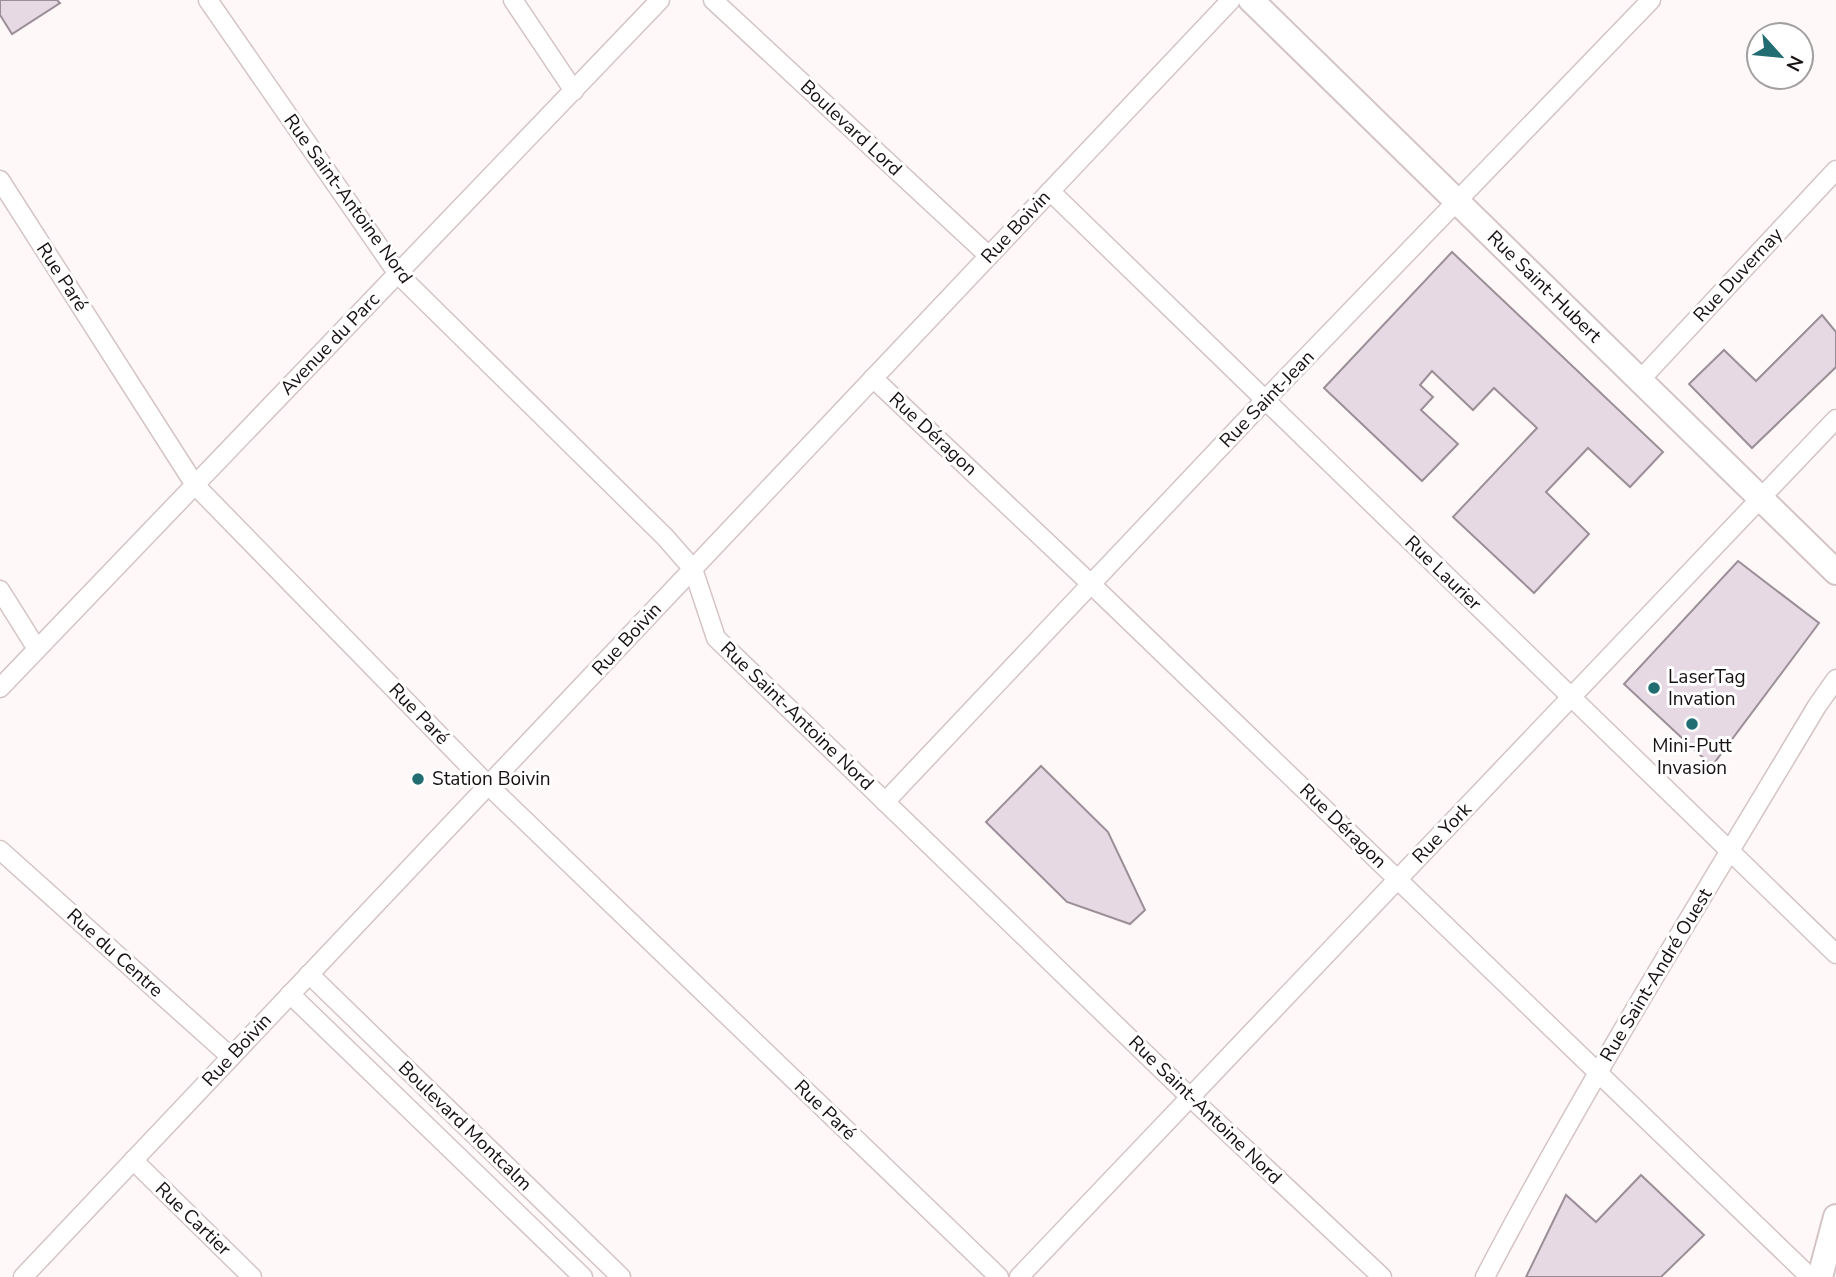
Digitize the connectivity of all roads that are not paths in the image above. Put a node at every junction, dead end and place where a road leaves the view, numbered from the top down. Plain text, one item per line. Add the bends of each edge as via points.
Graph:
1 (208, 0) edge
2 (513, 0) edge
3 (660, 0) edge
4 (713, 0) edge
5 (1231, 0) edge
6 (1251, 0) edge
7 (1651, 0) edge
8 (574, 91) junction
9 (1836, 170) edge
10 (0, 180) edge
11 (1050, 191) junction
12 (1458, 202) junction
13 (989, 256) junction
14 (398, 274) junction
15 (873, 378) junction
16 (1640, 380) junction
17 (1265, 400) junction
18 (1836, 419) edge
19 (195, 485) junction
20 (1760, 499) junction
21 (692, 569) junction
22 (1836, 572) edge
23 (1091, 584) junction
24 (0, 590) edge
25 (37, 649) junction
26 (1836, 679) edge
27 (0, 688) edge
28 (1571, 697) junction
29 (488, 785) junction
30 (885, 802) junction
31 (0, 850) edge
32 (1730, 852) junction
33 (1398, 880) junction
34 (1836, 954) edge
35 (309, 974) junction
36 (290, 994) junction
37 (231, 1057) junction
38 (1598, 1073) junction
39 (1190, 1097) junction
40 (133, 1160) junction
41 (1836, 1217) edge
42 (23, 1277) edge
43 (252, 1277) edge
44 (583, 1277) edge
45 (621, 1277) edge
46 (999, 1277) edge
47 (1019, 1277) edge
48 (1382, 1277) edge
49 (1485, 1277) edge
50 (1810, 1277) edge
51 (1820, 1277) edge

1 - 14 street, Rue Saint-Antoine Nord
2 - 8 street
3 - 8 street, Avenue du Parc
4 - 13 street, Boulevard Lord
5 - 11 street, Rue Boivin
6 - 12 street, Rue Saint-Hubert
7 - 12 street, Rue Saint-Jean
8 - 14 street, Avenue du Parc
9 - 16 street, Rue Duvernay
10 - 19 street, Rue Paré
11 - 13 street, Rue Boivin
11 - 17 street, Rue Laurier
12 - 16 street, Rue Saint-Hubert
12 - 17 street, Rue Saint-Jean
13 - 15 street, Rue Boivin
14 - 19 street, Avenue du Parc
14 - 21 street, Rue Saint-Antoine Nord
15 - 21 street, Rue Boivin
15 - 23 street, Rue Déragon
16 - 20 street, Rue Saint-Hubert
17 - 23 street, Rue Saint-Jean
17 - 28 street, Rue Laurier
18 - 20 street, Rue York
19 - 25 street, Avenue du Parc
19 - 29 street, Rue Paré
20 - 22 street, Rue Saint-Hubert
20 - 28 street, Rue York
21 - 29 street, Rue Boivin
21 - 30 street, Rue Saint-Antoine Nord via 716,638
23 - 30 street, Rue Saint-Jean
23 - 33 street, Rue Déragon
24 - 25 street
25 - 27 street, Avenue du Parc
26 - 32 street, Rue Saint-André Ouest
28 - 32 street, Rue Laurier
28 - 33 street, Rue York
29 - 35 street, Rue Boivin
29 - 46 street, Rue Paré
30 - 39 street, Rue Saint-Antoine Nord
31 - 37 street, Rue du Centre
32 - 34 street, Rue Laurier
32 - 38 street, Rue Saint-André Ouest
33 - 38 street, Rue Déragon
33 - 39 street, Rue York
35 - 36 street, Rue Boivin
35 - 45 street, Boulevard Montcalm
36 - 37 street, Rue Boivin
36 - 44 street, Boulevard Montcalm
37 - 40 street, Rue Boivin
38 - 49 street, Rue Saint-André Ouest
38 - 50 street, Rue Déragon
39 - 47 street, Rue York
39 - 48 street, Rue Saint-Antoine Nord
40 - 42 street, Rue Boivin
40 - 43 street, Rue Cartier
41 - 51 street

